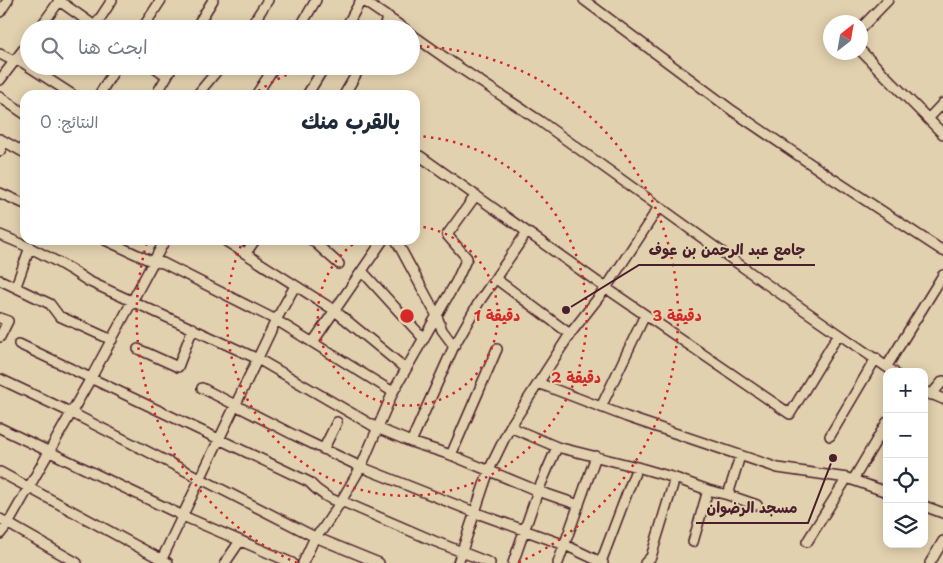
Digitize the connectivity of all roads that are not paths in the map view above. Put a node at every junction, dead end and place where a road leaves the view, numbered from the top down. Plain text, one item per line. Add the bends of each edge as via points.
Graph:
1 (8, 0) edge
2 (59, 0) edge
3 (112, 0) edge
4 (160, 0) edge
5 (212, 0) edge
6 (268, 0) edge
7 (316, 0) edge
8 (362, 0) edge
9 (584, 0) edge
10 (888, 0) edge
11 (0, 12) edge
12 (389, 17) junction
13 (45, 20) edge
14 (87, 20) edge
15 (101, 20) edge
16 (148, 20) edge
17 (200, 20) edge
18 (255, 20) edge
19 (304, 20) edge
20 (350, 20) edge
21 (387, 20) edge
22 (393, 20) edge
23 (868, 21) edge
24 (420, 40) edge
25 (20, 53) edge
26 (0, 54) edge
27 (868, 58) edge
28 (14, 61) junction
29 (20, 62) edge
30 (42, 75) edge
31 (111, 75) edge
32 (214, 75) edge
33 (269, 75) edge
34 (319, 75) edge
35 (355, 75) edge
36 (167, 76) edge
37 (0, 80) edge
38 (65, 90) edge
39 (102, 90) edge
40 (159, 90) edge
41 (201, 90) edge
42 (259, 90) edge
43 (310, 90) edge
44 (347, 90) edge
45 (0, 97) edge
46 (943, 103) edge
47 (20, 111) edge
48 (928, 119) junction
49 (943, 134) edge
50 (2, 140) edge
51 (20, 150) edge
52 (0, 151) edge
53 (420, 156) dead end
54 (0, 193) edge
55 (476, 195) junction
56 (20, 202) edge
57 (659, 207) junction
58 (527, 232) junction
59 (0, 235) edge
60 (20, 243) edge
61 (25, 245) edge
62 (116, 245) edge
63 (162, 245) edge
64 (232, 245) edge
65 (252, 245) edge
66 (318, 245) edge
67 (380, 245) edge
68 (399, 245) edge
69 (30, 247) junction
70 (943, 251) edge
71 (246, 253) junction
72 (154, 262) junction
73 (339, 264) dead end
74 (362, 271) junction
75 (943, 274) edge
76 (496, 279) junction
77 (0, 280) edge
78 (16, 286) junction
79 (295, 286) junction
80 (606, 288) junction
81 (133, 301) junction
82 (334, 310) junction
83 (645, 315) junction
84 (437, 316) junction
85 (0, 318) edge
86 (276, 320) junction
87 (193, 328) junction
88 (570, 334) junction
89 (838, 335) junction
90 (0, 337) edge
91 (424, 338) junction
92 (112, 340) junction
93 (313, 342) junction
94 (19, 344) dead end
95 (454, 346) junction
96 (138, 349) dead end
97 (497, 349) dead end
98 (876, 358) junction
99 (258, 359) junction
100 (890, 368) edge
101 (892, 368) edge
102 (406, 369) junction
103 (92, 378) junction
104 (0, 379) edge
105 (943, 380) edge
106 (538, 383) junction
107 (202, 388) dead end
108 (393, 392) junction
109 (928, 393) edge
110 (943, 399) edge
111 (236, 406) junction
112 (601, 407) junction
113 (72, 413) junction
114 (337, 422) dead end
115 (510, 427) junction
116 (0, 428) edge
117 (377, 428) junction
118 (883, 428) edge
119 (830, 436) dead end
120 (220, 439) junction
121 (411, 442) junction
122 (557, 447) junction
123 (324, 448) junction
124 (50, 452) junction
125 (451, 455) junction
126 (596, 456) junction
127 (740, 456) junction
128 (361, 467) junction
129 (637, 467) junction
130 (489, 470) junction
131 (0, 472) edge
132 (675, 478) junction
133 (200, 479) junction
134 (850, 479) junction
135 (29, 488) junction
136 (708, 490) junction
137 (538, 491) junction
138 (883, 491) edge
139 (728, 495) junction
140 (340, 503) junction
141 (579, 505) junction
142 (757, 505) dead end
143 (928, 507) edge
144 (474, 512) junction
145 (943, 513) edge
146 (183, 516) junction
147 (0, 519) edge
148 (8, 524) junction
149 (525, 531) junction
150 (0, 534) edge
151 (315, 537) junction
152 (240, 541) junction
153 (943, 541) edge
154 (693, 542) dead end
155 (807, 542) dead end
156 (565, 546) junction
157 (462, 551) junction
158 (163, 562) edge
159 (77, 563) edge
160 (226, 563) edge
161 (292, 563) edge
162 (303, 563) edge
163 (380, 563) edge
164 (458, 563) edge
165 (490, 563) edge
166 (513, 563) edge
167 (558, 563) edge
168 (602, 563) edge
169 (645, 563) edge
170 (930, 563) edge

1 - 11 street
2 - 13 street
2 - 14 street
3 - 15 street
4 - 16 street
5 - 17 street
6 - 18 street
7 - 19 street
8 - 12 street
8 - 20 street
9 - 70 street via 741,116
10 - 23 street
12 - 21 street
12 - 22 street
24 - 57 street
25 - 28 street
26 - 28 street
27 - 48 street
28 - 29 street
28 - 37 street
30 - 38 street
31 - 39 street
32 - 41 street
33 - 42 street
34 - 43 street
35 - 44 street
36 - 40 street
45 - 47 street
46 - 48 street
48 - 49 street
50 - 51 street
50 - 52 street
53 - 55 street
54 - 56 street
55 - 58 street
55 - 84 street via 447,236 468,258
57 - 80 street
57 - 89 street
58 - 76 street
58 - 80 street
59 - 60 street
61 - 69 street
62 - 72 street
63 - 72 street
64 - 71 street
65 - 71 street
66 - 73 street
67 - 74 street
68 - 84 street
69 - 78 street
69 - 81 street via 88,281
71 - 79 street
72 - 81 street
72 - 86 street via 163,263
74 - 82 street
74 - 91 street
75 - 101 street
76 - 88 street
76 - 95 street
77 - 78 street
78 - 92 street via 50,304 59,316
79 - 82 street
79 - 86 street
80 - 83 street
80 - 88 street
81 - 87 street
81 - 92 street
82 - 93 street
82 - 102 street
83 - 89 street via 790,414
83 - 112 street
84 - 91 street
84 - 95 street via 442,330
85 - 90 street via 8,321
86 - 93 street
86 - 99 street
87 - 96 street via 178,367
87 - 99 street
88 - 106 street
89 - 98 street
91 - 102 street
92 - 103 street
93 - 108 street
94 - 103 street
95 - 121 street
97 - 125 street
98 - 100 street
98 - 119 street
99 - 111 street
99 - 117 street
102 - 108 street
103 - 113 street
103 - 120 street
104 - 113 street
105 - 109 street
106 - 112 street
106 - 115 street
107 - 111 street
108 - 117 street
109 - 110 street
111 - 120 street
111 - 123 street
112 - 127 street
113 - 124 street
113 - 133 street
114 - 123 street
115 - 122 street
115 - 130 street
116 - 124 street
117 - 121 street
117 - 128 street
118 - 134 street
120 - 133 street
120 - 140 street via 309,482
121 - 125 street
122 - 126 street
122 - 137 street
123 - 128 street
124 - 135 street
124 - 146 street
125 - 130 street
126 - 129 street
126 - 141 street
127 - 134 street via 778,468
127 - 139 street
128 - 140 street
128 - 144 street
129 - 132 street
129 - 168 street
130 - 137 street
130 - 144 street
131 - 135 street
132 - 136 street
132 - 169 street via 650,557
133 - 146 street
133 - 151 street
134 - 138 street
134 - 155 street
135 - 148 street
135 - 158 street
136 - 139 street
136 - 154 street
137 - 141 street
137 - 149 street
139 - 142 street
140 - 151 street
140 - 157 street
141 - 156 street
143 - 145 street
144 - 149 street
144 - 157 street
146 - 152 street
146 - 158 street
147 - 148 street
148 - 150 street
148 - 159 street
149 - 156 street
149 - 166 street
151 - 162 street
151 - 163 street
152 - 160 street
152 - 161 street
153 - 170 street
156 - 167 street
156 - 168 street
157 - 164 street
157 - 165 street

